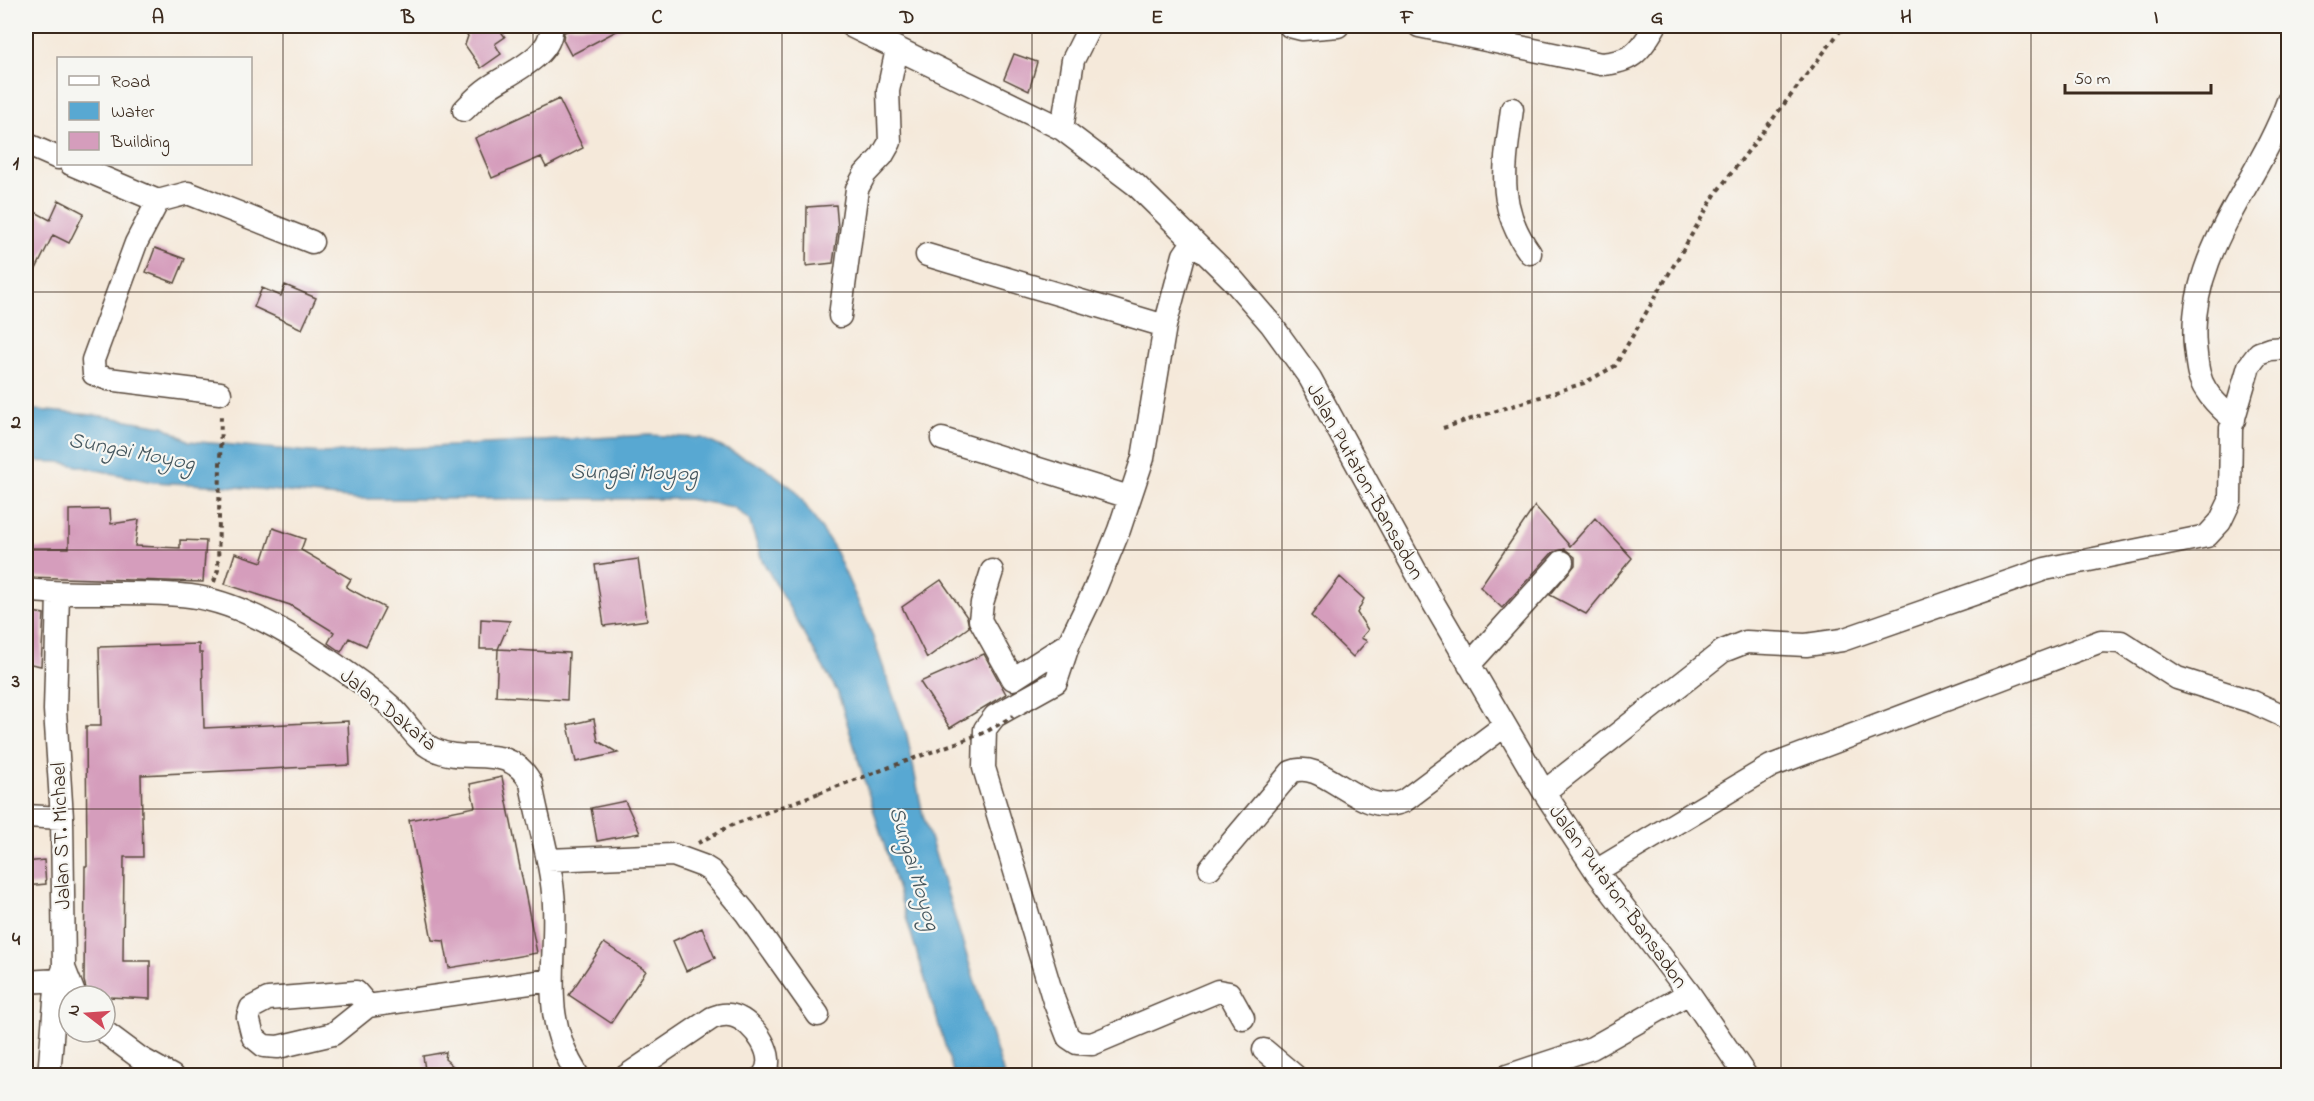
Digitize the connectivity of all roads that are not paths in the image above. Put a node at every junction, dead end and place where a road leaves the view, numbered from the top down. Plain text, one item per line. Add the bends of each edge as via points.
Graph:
1 (551, 26) edge
2 (851, 26) edge
3 (1090, 26) edge
4 (1338, 26) edge
5 (1419, 26) edge
6 (1656, 26) edge
7 (1298, 27) edge
8 (897, 49) junction
9 (2289, 101) edge
10 (464, 110) dead end
11 (1512, 110) dead end
12 (1062, 129) junction
13 (26, 144) edge
14 (57, 158) edge
15 (73, 165) edge
16 (158, 201) junction
17 (312, 242) dead end
18 (1193, 242) junction
19 (1530, 253) dead end
20 (927, 255) dead end
21 (840, 316) dead end
22 (1165, 326) junction
23 (2289, 348) edge
24 (220, 403) road end
25 (2234, 420) junction
26 (942, 439) dead end
27 (1129, 497) junction
28 (1562, 562) dead end
29 (992, 571) dead end
30 (26, 590) edge
31 (58, 594) junction
32 (1069, 643) junction
33 (1469, 665) junction
34 (2289, 718) edge
35 (1504, 726) junction
36 (1544, 792) junction
37 (26, 816) edge
38 (62, 818) junction
39 (548, 860) junction
40 (1210, 868) dead end
41 (1596, 871) junction
42 (61, 974) junction
43 (551, 980) junction
44 (26, 982) edge
45 (67, 984) edge
46 (1689, 993) junction
47 (368, 1006) junction
48 (818, 1015) dead end
49 (1243, 1018) dead end
50 (117, 1041) edge
51 (1264, 1050) dead end
52 (1518, 1074) edge
53 (49, 1076) edge
54 (172, 1076) edge
55 (578, 1076) edge
56 (626, 1076) edge
57 (763, 1076) edge
58 (1295, 1076) edge
59 (1746, 1076) edge

1 - 10 street via 552,35 545,46 485,89
2 - 8 street, Jalan Putaton-Bansadon
3 - 12 street via 1073,60
4 - 7 street
5 - 6 street via 1601,64 1621,63 1632,56
8 - 12 street, Jalan Putaton-Bansadon
8 - 21 street via 888,91 890,142 857,189
9 - 25 street via 2220,232 2201,283 2193,326 2204,389
11 - 19 street via 1504,196 1511,222
12 - 18 street, Jalan Putaton-Bansadon via 1136,185
13 - 14 street
15 - 16 street
16 - 17 street via 188,193
16 - 24 street via 136,243 93,360 94,374
18 - 22 street via 1184,255
18 - 33 street, Jalan Putaton-Bansadon via 1271,324 1310,378
20 - 22 street
22 - 27 street via 1143,458
23 - 25 street via 2259,353 2249,366
25 - 36 street via 2229,459 2230,501 2220,522 2206,536 2045,570 1842,640 1806,645 1746,642 1723,651
26 - 27 street
27 - 32 street via 1094,591
28 - 33 street
29 - 32 street via 980,620 1013,680
30 - 31 street, Jalan Dakata
31 - 38 street, Jalan ST. Michael via 55,710
31 - 39 street, Jalan Dakata via 209,599 300,641 390,704 432,749 456,755 495,756 521,767 531,783
32 - 49 street via 1056,682 995,717 985,729 982,744 1000,830 1068,1037 1077,1043 1092,1044 1218,991 1229,993
33 - 35 street, Jalan Putaton-Bansadon
34 - 41 street via 2177,678 2121,642 2100,641 1772,766
35 - 36 street, Jalan Putaton-Bansadon
35 - 40 street via 1395,805 1360,799 1308,770 1291,772
36 - 41 street, Jalan Putaton-Bansadon
37 - 38 street
38 - 42 street, Jalan ST. Michael
39 - 43 street, Jalan Dakata via 554,906
39 - 48 street via 673,855 702,866 720,880 746,913
41 - 46 street, Jalan Putaton-Bansadon
42 - 44 street
42 - 45 street
42 - 53 street, Jalan ST. Michael
43 - 47 street
43 - 55 street, Jalan Dakata via 556,1030
46 - 52 street via 1592,1048
46 - 59 street, Jalan Putaton-Bansadon
47 - 47 street via 333,1034 278,1047 264,1046 249,1028 251,1008 268,999 356,992
50 - 54 street
51 - 58 street
56 - 57 street via 712,1018 724,1014 745,1020 754,1031 769,1055

